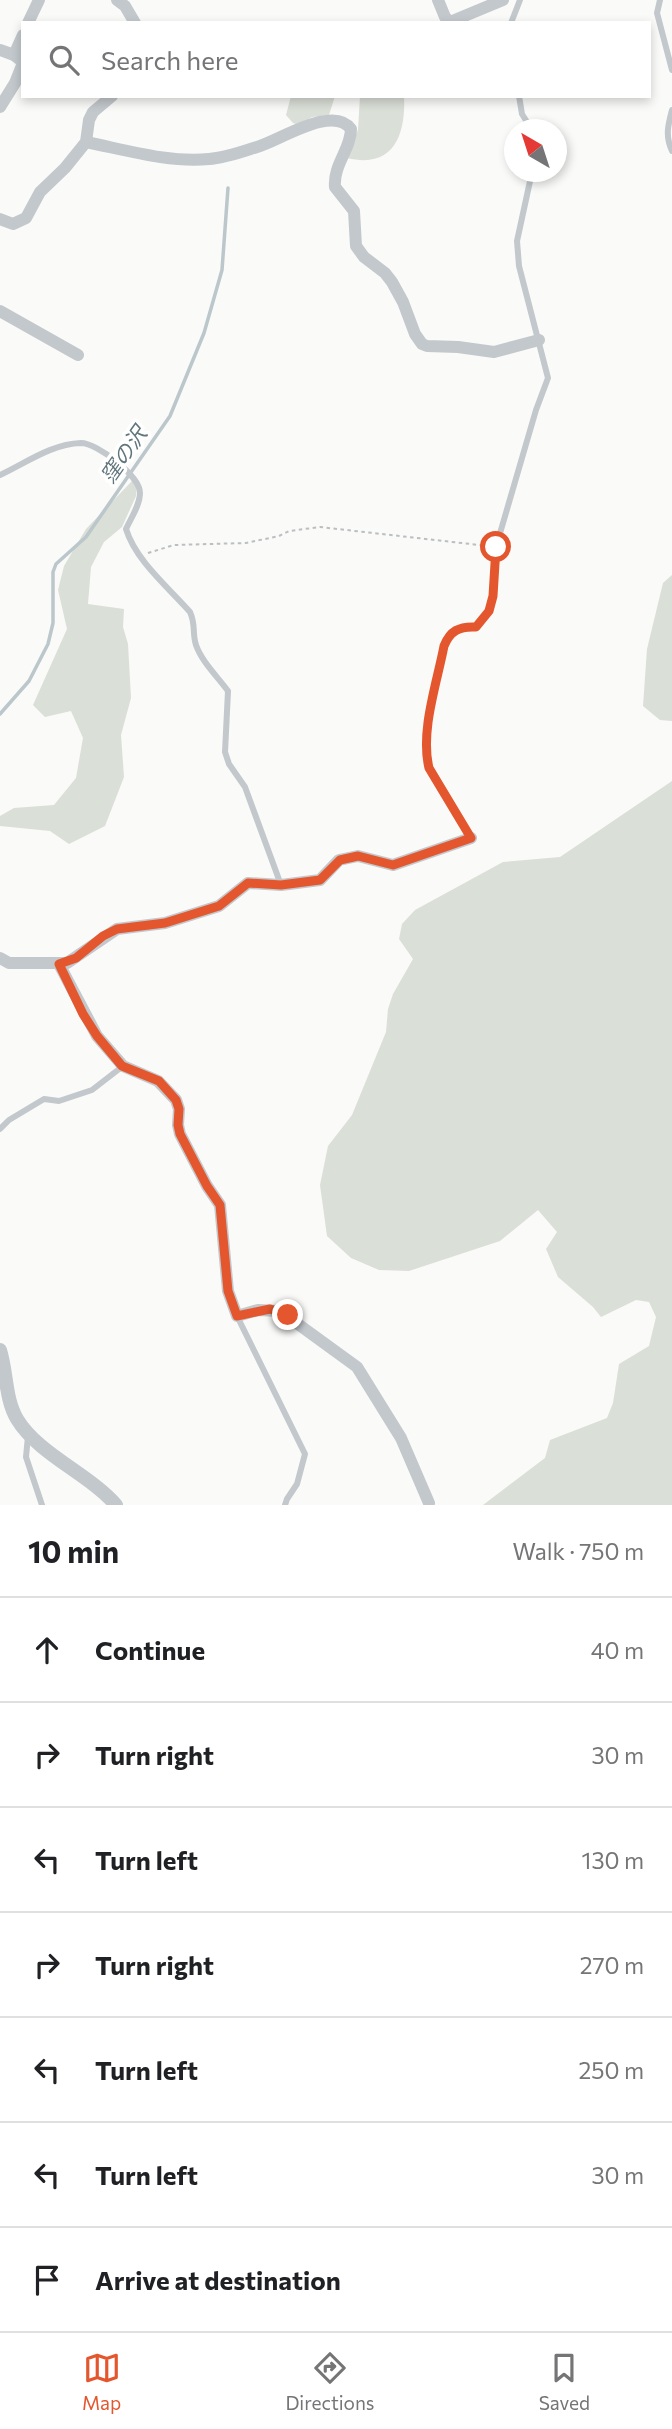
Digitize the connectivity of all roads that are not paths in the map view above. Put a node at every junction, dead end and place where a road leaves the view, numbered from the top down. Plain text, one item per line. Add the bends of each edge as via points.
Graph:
1 (39, 0) edge
2 (438, 0) edge
3 (503, 0) edge
4 (520, 0) edge
5 (660, 0) edge
6 (122, 1) edge
7 (29, 21) edge
8 (134, 21) edge
9 (448, 21) edge
10 (452, 21) edge
11 (512, 21) edge
12 (0, 50) edge
13 (20, 60) edge
14 (672, 70) edge
15 (110, 98) edge
16 (519, 98) edge
17 (0, 107) edge
18 (672, 110) edge
19 (525, 119) edge
20 (86, 142) junction
21 (672, 151) edge
22 (530, 182) edge
23 (1, 222) edge
24 (0, 311) edge
25 (539, 340) junction
26 (78, 355) dead end
27 (0, 475) edge
28 (471, 838) joint
29 (281, 885) junction
30 (0, 958) edge
31 (59, 964) junction
32 (122, 1066) junction
33 (0, 1129) edge
34 (237, 1316) junction
35 (0, 1350) edge
36 (29, 1433) junction
37 (430, 1504) edge
38 (42, 1505) edge
39 (116, 1505) edge
40 (285, 1505) edge

1 - 7 street
2 - 9 street
3 - 10 street
4 - 11 lane
5 - 14 lane via 657,13
6 - 8 street
12 - 13 street
13 - 17 street via 15,83
15 - 20 street via 93,112
16 - 19 lane
18 - 21 lane via 667,129
20 - 23 street via 40,192 26,218 13,224
20 - 25 street via 163,157 207,159 267,144 320,120 344,122 351,135 336,169 335,187 354,211 356,246 392,282 422,344 494,352
22 - 25 lane via 517,241
24 - 26 street
25 - 28 lane via 548,378 496,547 489,611 476,627 456,629 449,635 427,734 429,768
27 - 29 lane via 43,452 80,443 89,444 133,477 140,490 126,528 130,540 190,612 200,655 228,691 225,751 245,787
28 - 29 street via 393,865 358,856 340,860 320,880
29 - 31 street via 248,883 219,906 165,923 117,929 76,958
30 - 31 street via 9,964
31 - 32 street via 83,1014
32 - 33 lane via 92,1090 59,1101 44,1099
32 - 34 street via 159,1081 176,1100 180,1134 220,1205 228,1291
34 - 37 street via 258,1310 280,1311 357,1367 401,1438
34 - 40 lane via 305,1454 297,1485
35 - 36 street via 13,1409
36 - 38 lane via 26,1457
36 - 39 street

